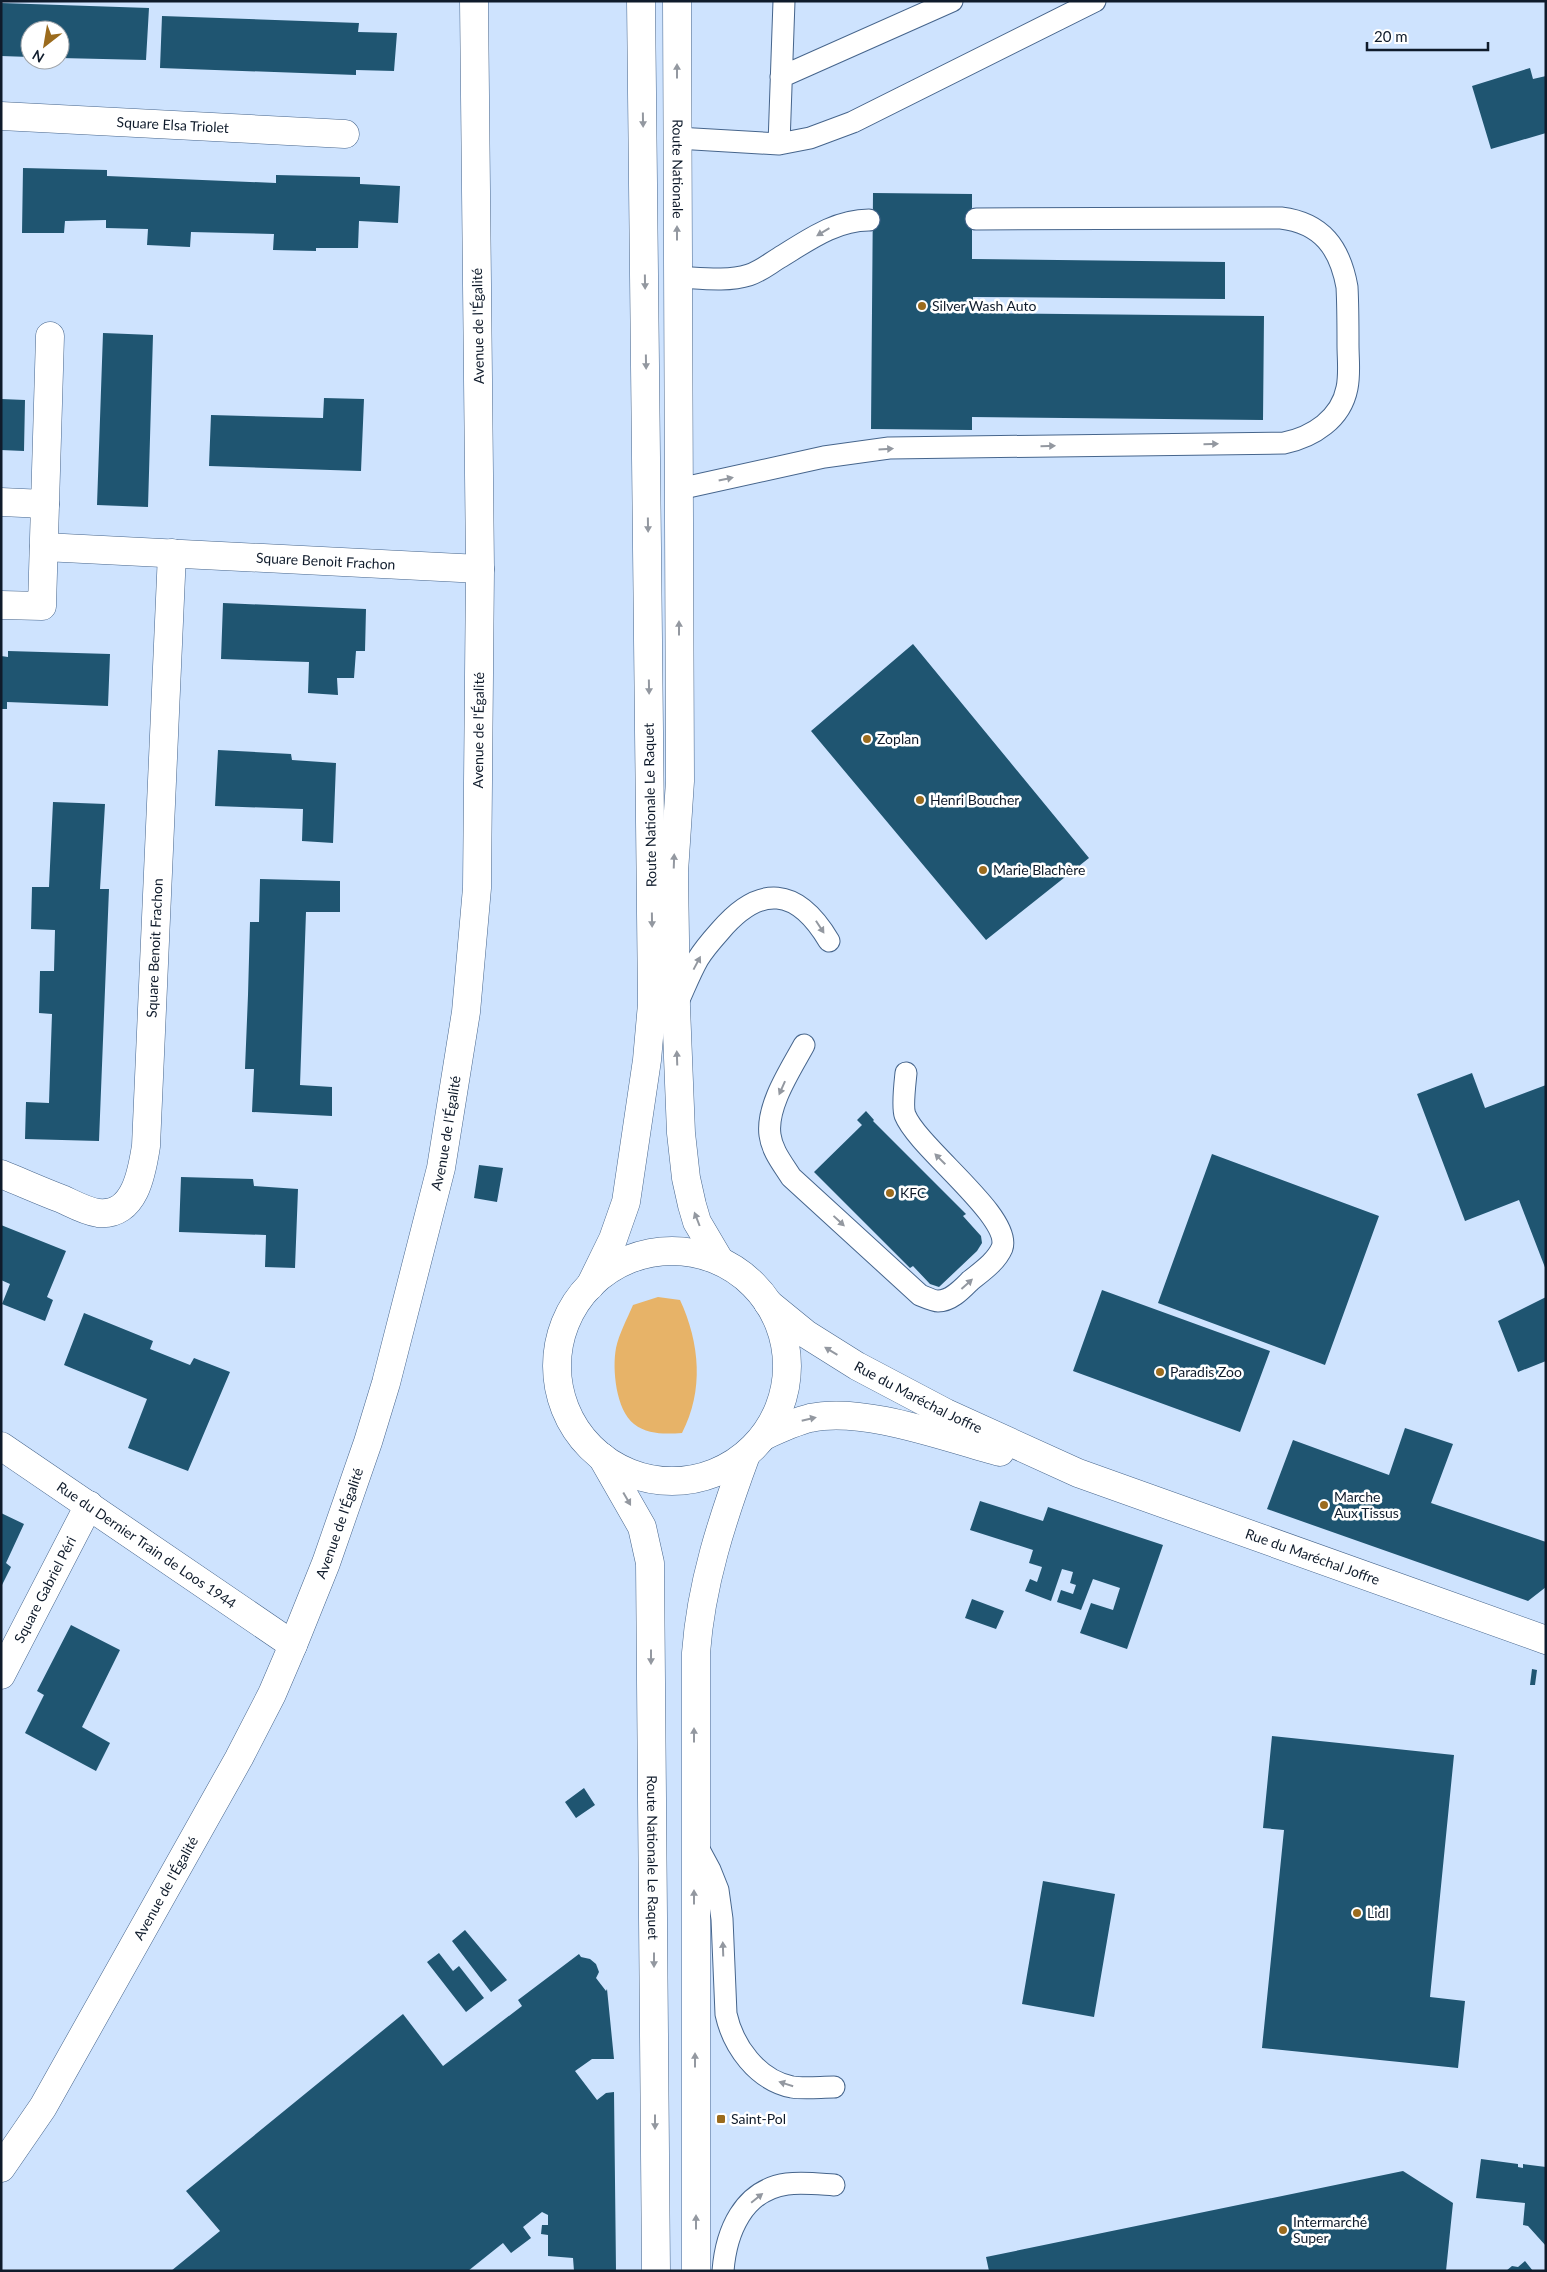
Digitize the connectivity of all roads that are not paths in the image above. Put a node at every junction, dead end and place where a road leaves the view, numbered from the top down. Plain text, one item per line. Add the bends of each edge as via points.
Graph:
1 (474, 1) edge
2 (641, 1) edge
3 (677, 1) edge
4 (784, 1) edge
5 (952, 1) edge
6 (1089, 3) edge
7 (781, 77) junction
8 (1, 116) edge
9 (345, 134) dead end
10 (677, 138) junction
11 (779, 144) junction
12 (976, 219) dead end
13 (869, 220) dead end
14 (677, 277) junction
15 (677, 335) joint
16 (50, 336) dead end
17 (679, 489) junction
18 (1, 502) edge
19 (45, 504) junction
20 (44, 547) junction
21 (172, 553) junction
22 (480, 569) junction
23 (1, 605) edge
24 (829, 941) dead end
25 (676, 1007) junction
26 (804, 1044) dead end
27 (906, 1073) dead end
28 (1, 1174) edge
29 (720, 1261) junction
30 (590, 1286) junction
31 (768, 1303) junction
32 (755, 1445) junction
33 (1, 1446) edge
34 (602, 1457) junction
35 (1078, 1472) junction
36 (90, 1505) junction
37 (1546, 1640) edge
38 (293, 1645) junction
39 (1, 1675) edge
40 (653, 1839) junction
41 (694, 1840) junction
42 (834, 2087) dead end
43 (1, 2168) edge
44 (834, 2185) dead end
45 (656, 2271) edge
46 (696, 2271) edge
47 (723, 2271) edge

1 - 22 street, Avenue de l'Égalité
2 -> 30 street, Route Nationale Le Raquet via 652,1023 626,1202 614,1239
10 -> 3 street, Route Nationale
4 - 7 lane
5 - 7 lane
6 - 11 lane via 853,122 810,138
7 - 11 lane
8 - 9 street, Square Elsa Triolet
10 - 11 lane
14 -> 10 street, Route Nationale
17 -> 12 lane via 824,457 889,448 1284,443 1320,429 1344,399 1348,376 1348,287 1341,259 1333,246 1308,225 1281,218
13 -> 14 lane via 833,226 748,275
14 - 15 street, Route Nationale
15 - 17 street, Route Nationale Le Raquet
16 - 19 street
25 -> 17 street, Route Nationale Le Raquet via 674,872 680,781
18 - 19 street
19 - 20 street
20 - 21 street, Square Benoit Frachon
20 - 23 street via 42,606
21 - 22 street, Square Benoit Frachon
21 - 28 street, Square Benoit Frachon via 146,1136 141,1174 126,1203 99,1213
22 - 38 street, Avenue de l'Égalité via 477,888 466,1012 441,1168 368,1442 326,1563
25 -> 24 lane via 698,958 750,903 773,898 799,905 818,923
29 -> 25 street, Route Nationale Le Raquet via 697,1222 686,1178 679,1110
26 -> 27 lane via 771,1116 770,1135 776,1153 791,1177 913,1289 920,1295 939,1301 956,1295 995,1260 1004,1238 992,1216 922,1141 904,1114
29 - 30 street via 683,1252 657,1252 621,1263
29 - 31 street via 752,1283
30 - 34 street via 565,1324 557,1368 570,1418 584,1440
31 - 32 street via 784,1338 787,1376 782,1402
35 -> 31 street, Rue du Maréchal Joffre via 946,1413 857,1366 814,1340
32 - 34 street, Rue du Maréchal Joffre via 724,1469 700,1478 675,1481 636,1475
32 -> 35 street, Rue du Maréchal Joffre via 811,1418 846,1415 884,1420
41 -> 32 street via 694,1679 698,1627 721,1522
33 - 36 street, Rue du Dernier Train de Loos 1944
34 -> 40 street, Route Nationale Le Raquet via 642,1527 650,1563
35 - 37 street, Rue du Maréchal Joffre
36 - 38 street, Rue du Dernier Train de Loos 1944
36 - 39 street, Square Gabriel Péri
38 - 43 street, Avenue de l'Égalité via 239,1758 43,2107
40 - 41 street
40 -> 45 street, Route Nationale Le Raquet
42 -> 41 lane via 782,2084 760,2071 736,2045 726,2014 718,1890
46 -> 41 street
47 -> 44 lane via 735,2220 761,2194 788,2184

